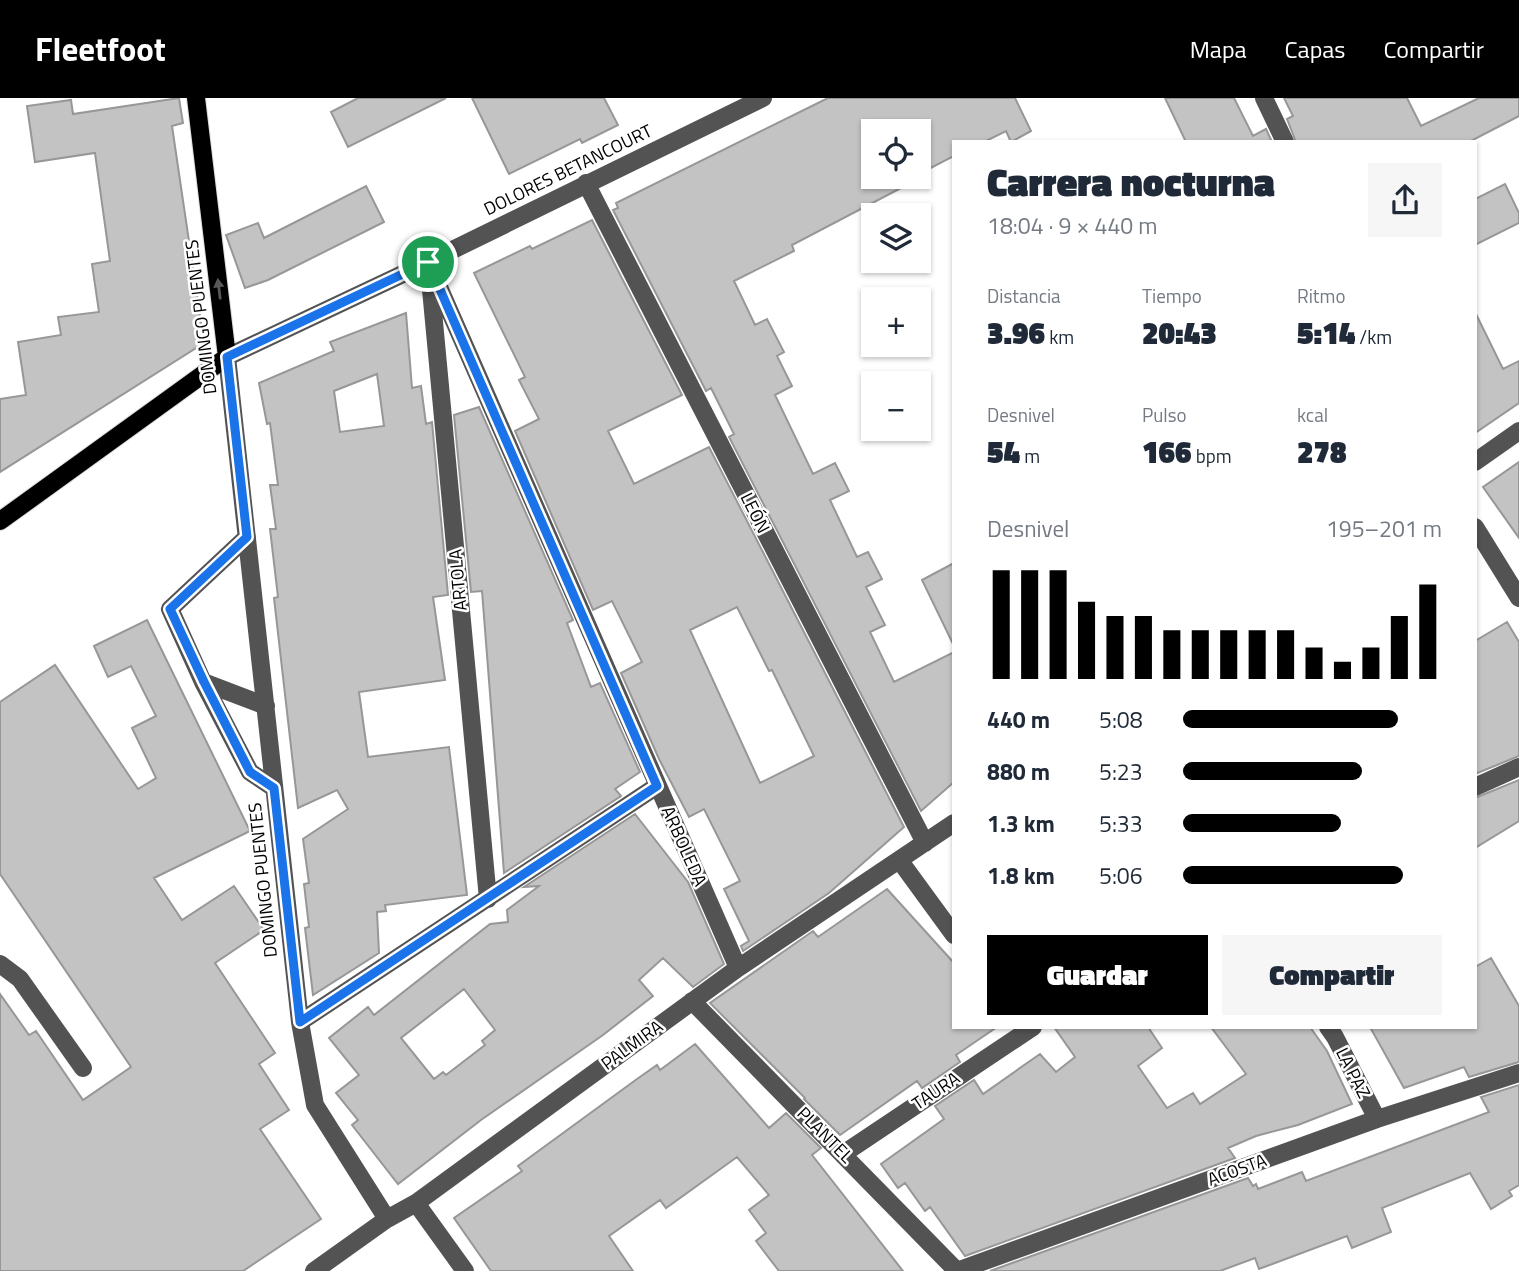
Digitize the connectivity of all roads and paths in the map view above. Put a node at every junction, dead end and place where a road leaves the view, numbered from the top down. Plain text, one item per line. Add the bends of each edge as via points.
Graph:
1 (197, 98) edge
2 (763, 98) edge
3 (1264, 98) edge
4 (1283, 140) edge
5 (586, 183) junction
6 (428, 262) junction
7 (227, 357) junction
8 (1519, 431) edge
9 (1477, 461) edge
10 (0, 522) edge
11 (1477, 530) edge
12 (247, 537) junction
13 (1519, 598) edge
14 (204, 682) junction
15 (265, 706) junction
16 (1519, 767) edge
17 (657, 786) junction
18 (1477, 786) edge
19 (274, 788) junction
20 (952, 824) edge
21 (925, 843) junction
22 (900, 861) junction
23 (488, 899) junction
24 (952, 932) edge
25 (0, 964) edge
26 (738, 968) junction
27 (692, 1001) junction
28 (300, 1022) junction
29 (1026, 1029) edge
30 (1329, 1029) edge
31 (83, 1068) dead end
32 (1519, 1073) edge
33 (1377, 1119) junction
34 (844, 1154) junction
35 (416, 1203) junction
36 (387, 1219) junction
37 (314, 1271) edge
38 (465, 1271) edge
39 (957, 1271) edge

7 -> 1 main road, DOMINGO PUENTES
2 - 5 street, DOLORES BETANCOURT
3 - 4 street
5 - 6 street, DOLORES BETANCOURT
5 - 21 street, LEÓN
6 - 7 street, DOLORES BETANCOURT
6 - 17 street, ARBOLEDA
6 - 23 street, ARTOLA
7 - 10 main road, DOLORES BETANCOURT
7 - 12 street, DOMINGO PUENTES
8 - 9 street
11 - 13 street
12 - 14 street via 170,609
12 - 15 street, DOMINGO PUENTES
14 - 15 street
14 - 19 street via 250,772
15 - 19 street, DOMINGO PUENTES
16 - 18 street
17 - 23 street
17 - 26 street, ARBOLEDA
19 - 28 street, DOMINGO PUENTES
20 - 21 street, PALMIRA
21 - 22 street, PALMIRA
22 - 24 street
22 - 26 street, PALMIRA
23 - 28 street
25 - 31 street via 20,979
26 - 27 street, PALMIRA
27 - 34 street, PLANTEL
27 - 35 street, PALMIRA
28 - 36 street, DOMINGO PUENTES via 315,1105
29 - 34 street, TAURA
30 - 33 street, LA PAZ
32 - 33 street, ACOSTA
33 - 39 street, ACOSTA
34 - 39 street, PLANTEL
35 - 36 street, PALMIRA
35 - 38 street
36 - 37 street, PALMIRA

